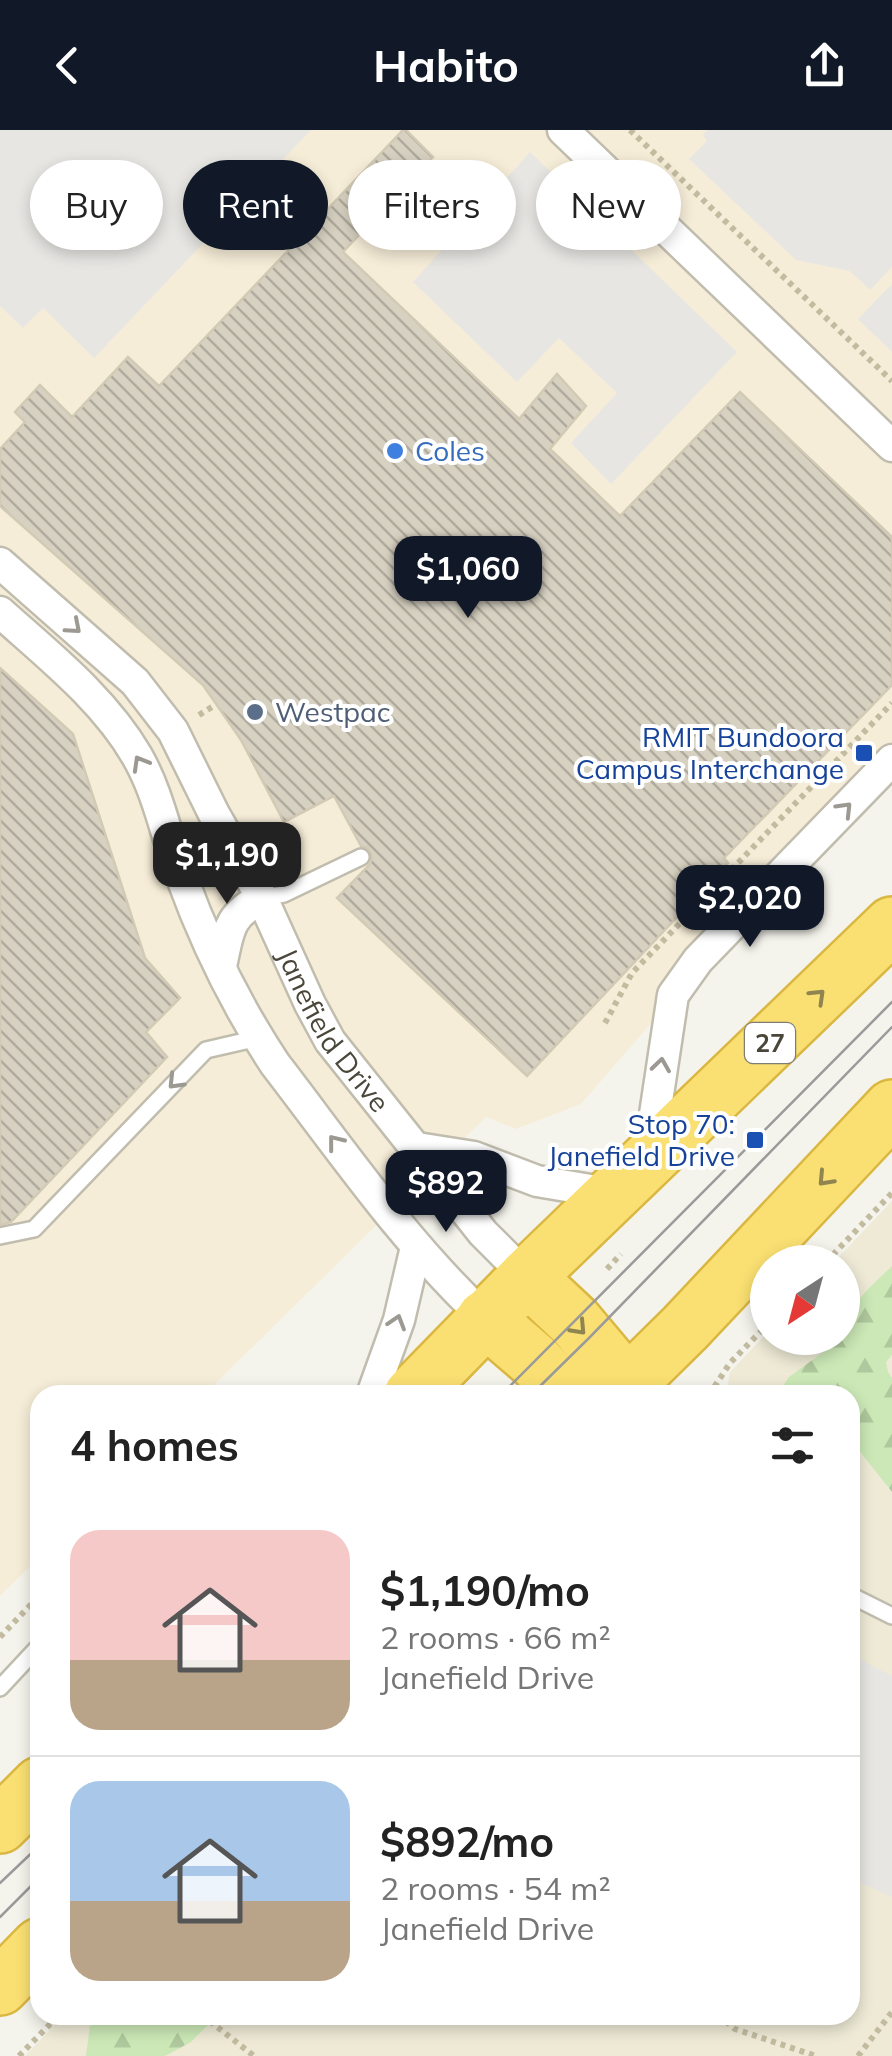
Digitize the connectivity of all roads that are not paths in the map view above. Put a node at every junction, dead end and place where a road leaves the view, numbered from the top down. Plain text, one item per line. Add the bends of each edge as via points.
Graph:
1 (563, 130) edge
2 (892, 446) edge
3 (0, 564) edge
4 (0, 612) edge
5 (892, 760) edge
6 (361, 857) dead end
7 (262, 898) junction
8 (892, 925) edge
9 (221, 966) junction
10 (258, 1038) junction
11 (892, 1108) edge
12 (416, 1148) junction
13 (631, 1178) junction
14 (0, 1236) edge
15 (416, 1247) junction
16 (527, 1277) junction
17 (485, 1318) junction
18 (376, 1385) edge
19 (421, 1385) edge
20 (557, 1385) edge
21 (621, 1385) edge
22 (631, 1385) edge
23 (860, 1599) edge
24 (892, 1616) edge
25 (30, 1656) edge
26 (0, 1688) edge
27 (30, 1794) edge
28 (0, 1825) edge
29 (30, 1956) edge
30 (0, 1987) edge

1 - 2 street
3 -> 7 street, Janefield Drive via 144,694 173,731
9 -> 4 street via 136,754 111,716
13 -> 5 street via 673,995 698,960
6 - 7 lane
7 - 9 street via 231,923
7 - 12 street, Janefield Drive via 330,1040
13 -> 8 highway, 27
9 - 10 street
10 -> 14 lane via 206,1050 34,1229
15 -> 10 street
11 -> 22 highway
12 - 13 street via 474,1157 537,1181
12 - 16 street, Janefield Drive
13 - 16 highway, 27
15 - 17 street
18 -> 15 street
16 - 17 highway, 27
16 -> 21 highway, Janefield Drive via 575,1322
17 - 19 highway, 27
17 - 20 highway
23 - 24 lane
25 - 26 lane
27 - 28 highway
29 - 30 highway

